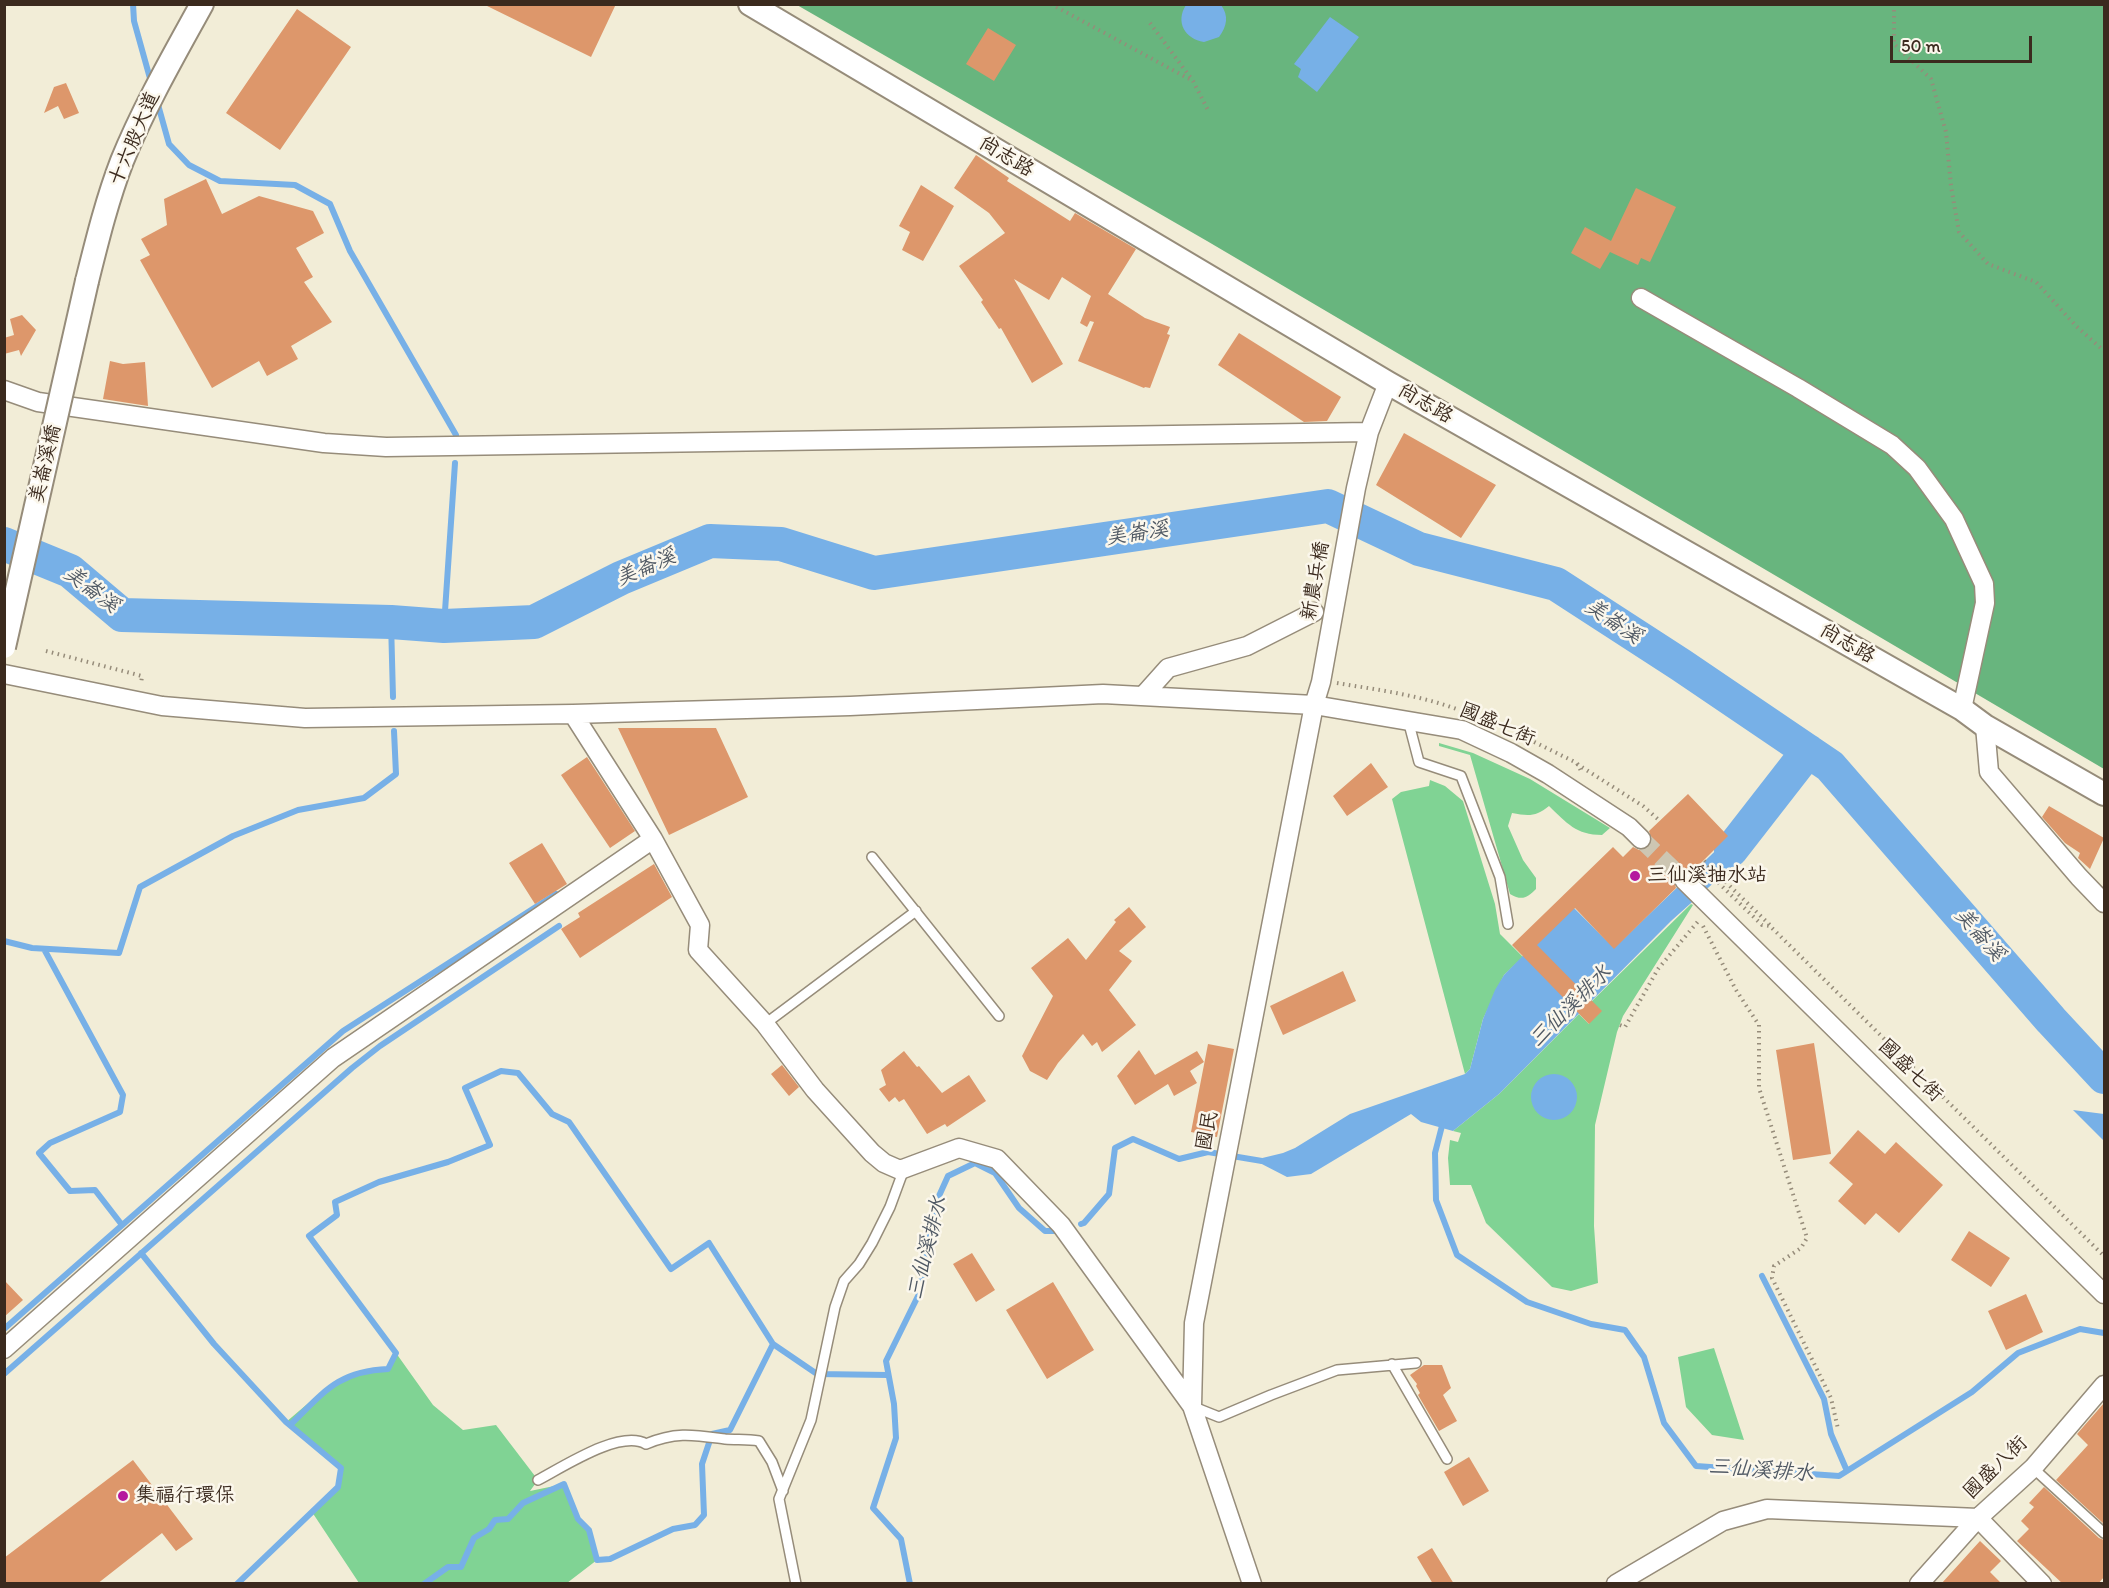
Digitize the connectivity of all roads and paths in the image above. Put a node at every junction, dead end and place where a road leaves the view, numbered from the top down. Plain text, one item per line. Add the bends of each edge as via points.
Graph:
1 (202, 4) edge
2 (750, 4) edge
3 (1051, 4) edge
4 (1894, 4) edge
5 (1150, 23) dead end
6 (1193, 81) junction
7 (1209, 112) dead end
8 (87, 281) joint
9 (1641, 298) dead end
10 (2104, 351) edge
11 (1388, 383) junction
12 (4, 390) edge
13 (1369, 432) junction
14 (1314, 612) dead end
15 (4, 647) edge
16 (46, 651) dead end
17 (4, 674) edge
18 (142, 676) dead end
19 (1321, 682) joint
20 (1143, 696) junction
21 (1314, 705) junction
22 (1962, 709) junction
23 (573, 714) junction
24 (1408, 720) junction
25 (1985, 726) junction
26 (1576, 763) dead end
27 (2104, 794) edge
28 (1660, 821) dead end
29 (653, 839) junction
30 (1641, 839) tunnel mouth
31 (872, 857) dead end
32 (1683, 880) tunnel mouth
33 (2104, 903) edge
34 (916, 911) junction
35 (1705, 914) junction
36 (1508, 924) dead end
37 (1770, 926) junction
38 (999, 1016) dead end
39 (765, 1024) junction
40 (1620, 1025) dead end
41 (904, 1169) junction
42 (2104, 1256) edge
43 (2104, 1294) edge
44 (4, 1349) edge
45 (1416, 1363) dead end
46 (1392, 1364) junction
47 (2102, 1392) edge
48 (1191, 1406) junction
49 (1838, 1429) dead end
50 (1447, 1459) dead end
51 (2033, 1468) junction
52 (538, 1480) dead end
53 (783, 1491) junction
54 (1978, 1518) junction
55 (2104, 1533) edge
56 (796, 1584) edge
57 (1252, 1584) edge
58 (1616, 1584) edge
59 (1919, 1584) edge
60 (2042, 1584) edge

1 - 8 street, 十六股大道 via 122,161
2 - 11 street, 尚志路
3 - 6 path
4 - 10 path via 1894,44 1932,79 1946,132 1959,232 1988,264 2036,282
5 - 6 path
6 - 7 path
8 - 15 street, 美崙溪橋, bridge
9 - 22 street via 1893,445 1917,468 1954,519 1984,584 1985,603
11 - 13 street, 新農兵橋
11 - 22 street, 尚志路
12 - 13 street via 38,402 324,443 386,447
13 - 19 street, 新農兵橋
14 - 20 street via 1247,646 1168,668
16 - 18 path
17 - 23 street, 國盛七街 via 162,706 305,718
19 - 21 street, 國民
20 - 21 street, 國盛七街
20 - 23 street, 國盛七街 via 1103,694
21 - 24 street, 國盛七街
21 - 48 street, 國民 via 1194,1323
22 - 25 street, 尚志路
23 - 29 street
24 - 30 street, 國盛七街 via 1462,730 1511,753 1629,826
24 - 36 lane via 1419,762 1461,776 1500,877
25 - 27 street, 尚志路
25 - 33 street via 1989,772
26 - 28 path
29 - 39 street via 700,926 698,950
29 - 44 street via 333,1058
31 - 34 lane
32 - 35 street, 國盛七街
34 - 38 lane
34 - 39 lane
35 - 40 path via 1658,969 1625,1027
35 - 43 street, 國盛七街
35 - 49 path via 1736,990 1760,1025 1759,1088 1807,1238 1801,1248 1774,1266 1773,1278 1831,1398
37 - 37 path via 1762,925 1702,863 1723,881
37 - 42 path
39 - 41 street via 815,1090 872,1153 884,1163
41 - 48 street via 959,1149 997,1158 1061,1225
41 - 53 lane via 872,1243 843,1281 811,1420
45 - 46 lane
46 - 48 lane via 1337,1370 1219,1417
46 - 50 lane
47 - 51 street, 國盛八街
48 - 57 street, 國民
51 - 54 street, 國盛八街
51 - 55 lane
52 - 53 lane via 603,1446 629,1439 646,1444 681,1434 759,1441
53 - 56 lane via 779,1499
54 - 58 street via 1767,1509 1723,1521
54 - 59 street, 國盛八街
54 - 60 street

